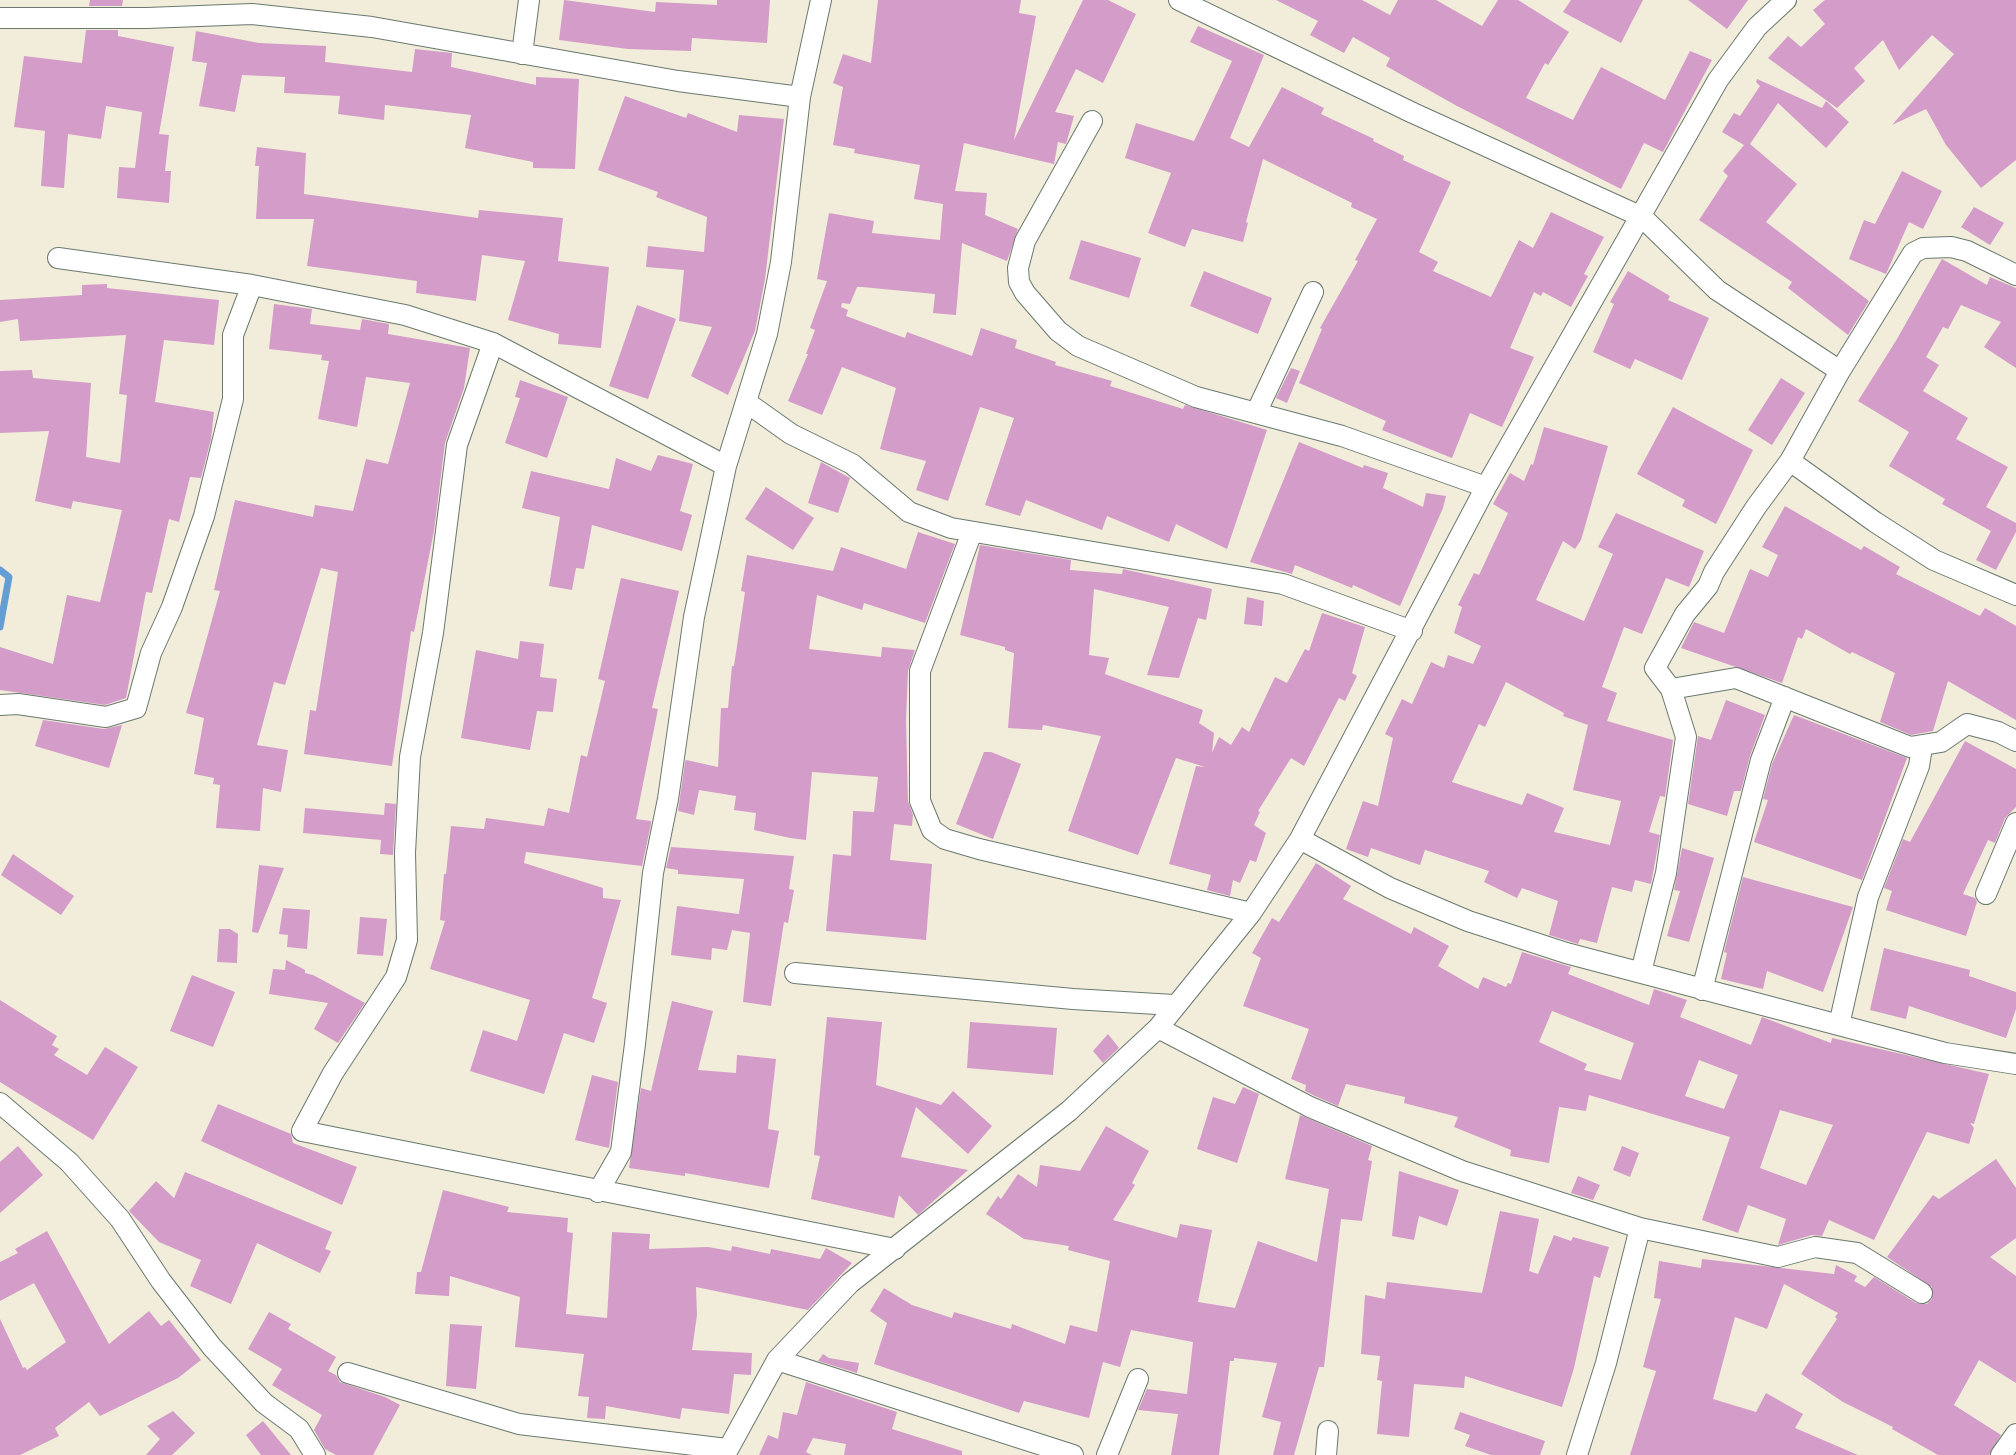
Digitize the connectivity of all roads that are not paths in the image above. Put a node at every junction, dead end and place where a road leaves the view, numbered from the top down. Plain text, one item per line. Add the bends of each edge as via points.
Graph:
1 (529, 0) edge
2 (821, 0) edge
3 (1179, 0) edge
4 (1786, 0) edge
5 (0, 18) edge
6 (522, 54) junction
7 (800, 97) junction
8 (1092, 122) dead end
9 (1642, 217) junction
10 (58, 258) dead end
11 (2016, 275) edge
12 (252, 285) junction
13 (1313, 292) dead end
14 (493, 343) junction
15 (1840, 371) junction
16 (746, 402) junction
17 (1256, 413) junction
18 (1790, 461) junction
19 (726, 466) junction
20 (1486, 488) junction
21 (972, 532) junction
22 (2016, 595) edge
23 (1412, 631) junction
24 (1671, 689) junction
25 (1785, 697) junction
26 (9, 705) edge
27 (2016, 741) edge
28 (1922, 747) junction
29 (2016, 823) edge
30 (1300, 839) junction
31 (1986, 894) dead end
32 (1251, 913) junction
33 (1641, 972) junction
34 (795, 973) dead end
35 (1702, 990) junction
36 (1174, 1005) junction
37 (1839, 1025) junction
38 (1158, 1028) junction
39 (2016, 1064) edge
40 (0, 1103) edge
41 (598, 1192) junction
42 (1640, 1228) junction
43 (895, 1250) junction
44 (1922, 1293) dead end
45 (777, 1360) junction
46 (348, 1373) dead end
47 (1138, 1378) dead end
48 (1328, 1431) dead end
49 (2016, 1434) edge
50 (726, 1452) edge
51 (315, 1455) edge
52 (1073, 1455) edge
53 (1107, 1455) edge
54 (1326, 1455) edge
55 (1577, 1455) edge
56 (2001, 1455) edge

1 - 6 street
2 - 7 street
3 - 9 street via 1413,113
4 - 9 street via 1757,27 1718,80
5 - 6 street via 252,14 372,27
6 - 7 street
7 - 16 street via 781,262 767,334
8 - 17 street via 1025,241 1018,268 1025,293 1058,331 1078,346 1196,397
9 - 15 street via 1717,290
9 - 20 street
10 - 12 street
11 - 15 street via 1951,247 1923,248 1913,253
12 - 14 street via 405,315
12 - 26 street via 233,335 233,399 204,516 151,653 136,708 106,717
13 - 17 street
14 - 19 street
14 - 41 street via 457,445 433,633 410,757 405,853 407,940 396,977 333,1073 302,1131
15 - 18 street
16 - 19 street
16 - 21 street via 791,434 852,464 909,512
17 - 20 street via 1342,436
18 - 22 street via 1934,560
18 - 24 street via 1756,507 1708,586 1685,614 1656,668
19 - 41 street via 694,617 668,799 653,873 621,1152
20 - 23 street
21 - 23 street via 1283,584
21 - 32 street via 920,671 920,801 932,830 945,839 979,849
23 - 30 street
24 - 25 street via 1736,678
24 - 33 street via 1686,736 1666,873
25 - 28 street via 1895,743
25 - 35 street via 1761,759
27 - 28 street via 1967,724 1941,742
28 - 37 street via 1901,816 1868,897
29 - 31 street
30 - 32 street
30 - 33 street via 1390,888 1468,921
32 - 36 street
33 - 35 street
34 - 36 street
35 - 37 street
36 - 38 street
37 - 39 street via 1945,1053
38 - 42 street via 1310,1107 1462,1171
38 - 43 street via 1069,1112
40 - 51 street via 91,1186 212,1347 264,1403 299,1428
41 - 43 street
42 - 44 street via 1778,1257 1815,1247 1857,1253
42 - 55 street via 1606,1363
43 - 45 street via 850,1283
45 - 50 street
45 - 52 street
46 - 50 street via 519,1424
47 - 53 street
48 - 54 street
49 - 56 street

